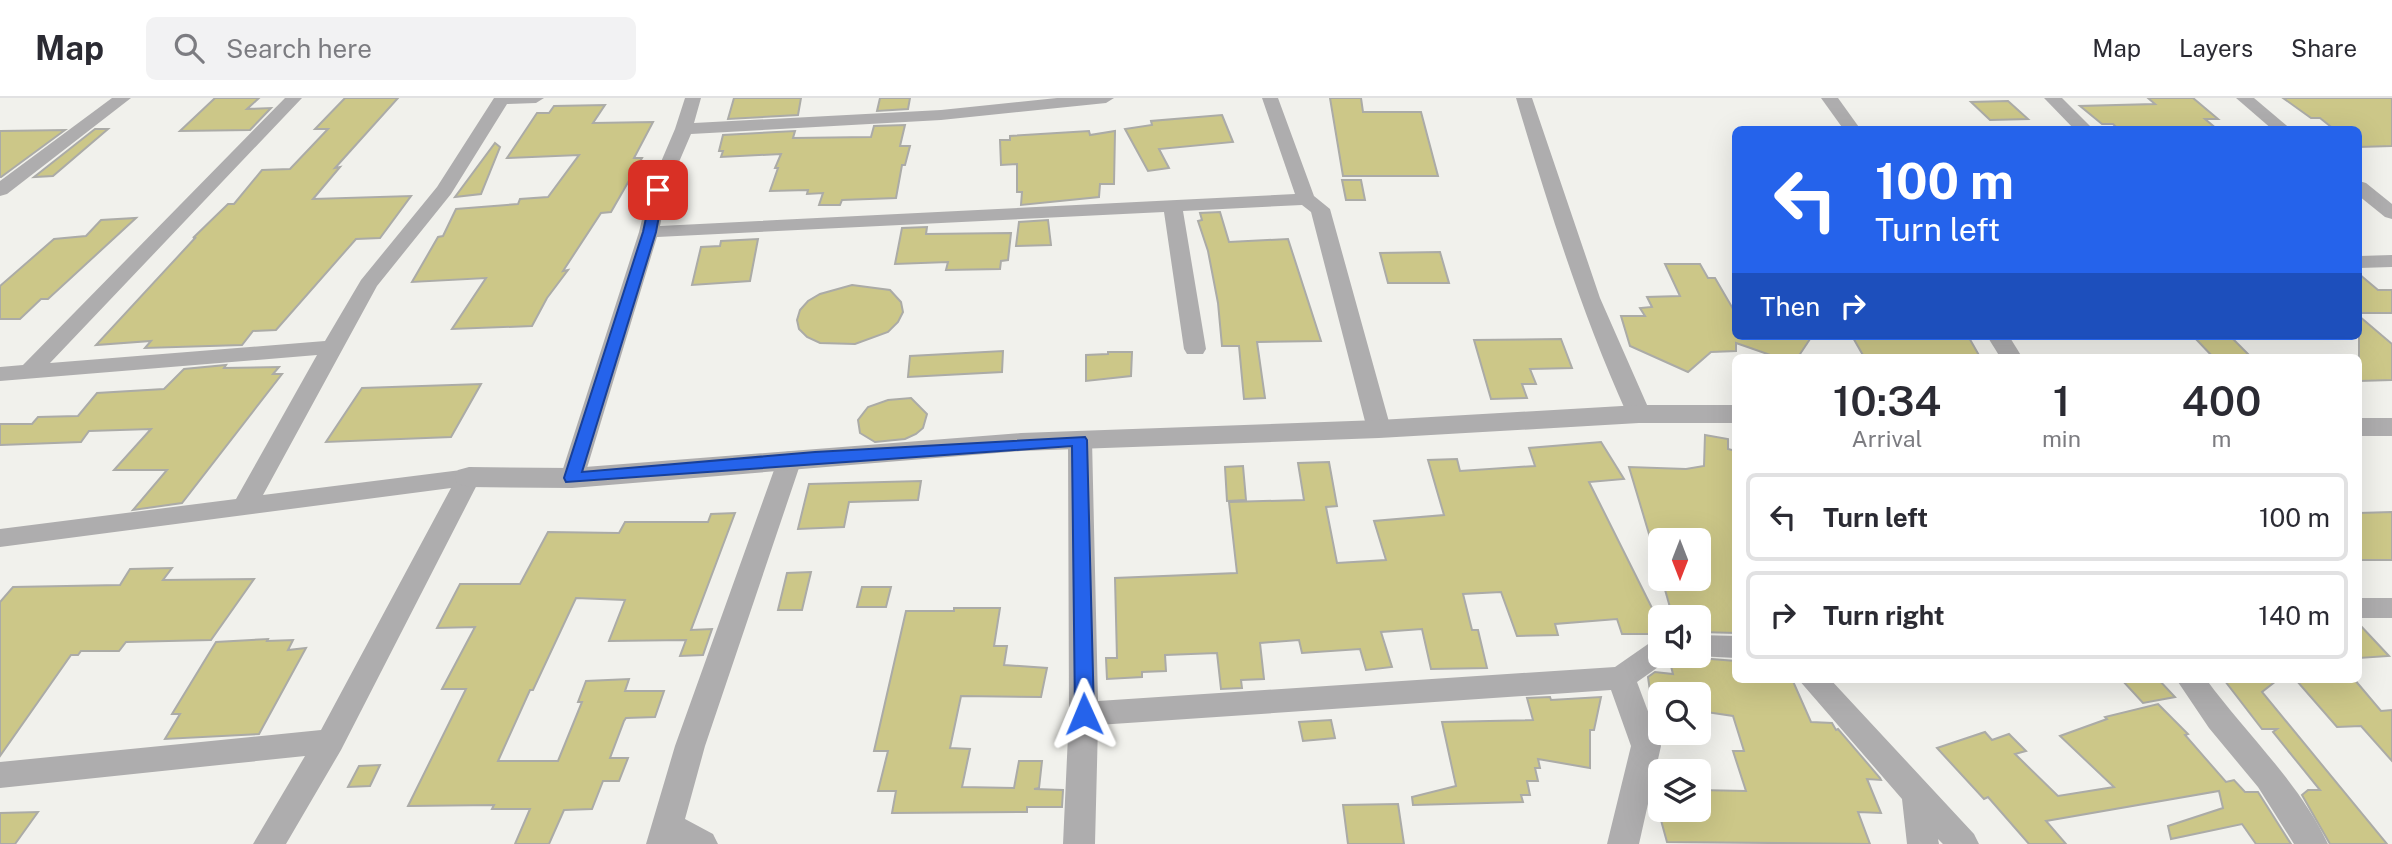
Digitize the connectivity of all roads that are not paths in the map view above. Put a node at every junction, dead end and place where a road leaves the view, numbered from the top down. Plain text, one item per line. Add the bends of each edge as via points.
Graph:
1 (122, 98) edge
2 (294, 98) edge
3 (536, 98) edge
4 (693, 98) edge
5 (1106, 98) edge
6 (1270, 98) edge
7 (1524, 98) edge
8 (1829, 98) edge
9 (2052, 98) edge
10 (2244, 98) edge
11 (1850, 126) edge
12 (2081, 126) edge
13 (2279, 126) edge
14 (684, 130) junction
15 (2362, 189) edge
16 (0, 190) edge
17 (1306, 199) junction
18 (1173, 205) junction
19 (2392, 213) edge
20 (649, 232) junction
21 (2392, 261) edge
22 (2362, 262) edge
23 (333, 347) junction
24 (1195, 349) dead end
25 (29, 372) junction
26 (0, 374) edge
27 (1639, 414) junction
28 (1732, 414) edge
29 (2362, 427) edge
30 (2392, 427) edge
31 (1379, 429) junction
32 (1080, 440) junction
33 (790, 459) junction
34 (469, 477) junction
35 (572, 478) junction
36 (244, 506) junction
37 (0, 538) edge
38 (2362, 608) edge
39 (2392, 608) edge
40 (1711, 646) edge
41 (1732, 647) edge
42 (1648, 659) edge
43 (1621, 678) junction
44 (1816, 683) edge
45 (2193, 683) edge
46 (1084, 714) junction
47 (330, 741) junction
48 (0, 775) edge
49 (1917, 793) junction
50 (664, 835) edge
51 (269, 844) edge
52 (702, 844) edge
53 (1079, 844) edge
54 (1623, 844) edge
55 (1923, 844) edge
56 (1963, 844) edge
57 (2312, 844) edge

1 - 16 street
2 - 25 street
3 - 23 street via 502,100 444,190 368,284
4 - 14 street
5 - 14 street via 953,114
6 - 17 street
7 - 27 street via 1562,222 1614,362
8 - 11 street
9 - 12 street
10 - 13 street
14 - 20 street via 658,190
15 - 19 street
17 - 18 street
17 - 31 street via 1320,209
18 - 20 street
18 - 24 street
20 - 35 street
21 - 22 street
23 - 25 street
23 - 36 street
25 - 26 street
27 - 28 street
27 - 31 street
29 - 30 street
31 - 32 street
32 - 33 street
32 - 46 street
33 - 35 street
33 - 50 street via 690,746
34 - 35 street
34 - 36 street
34 - 47 street
36 - 37 street
38 - 39 street
40 - 41 street
42 - 43 street
43 - 46 street
43 - 54 street via 1646,746
44 - 49 street
45 - 57 street via 2269,778
46 - 53 street
47 - 48 street
47 - 51 street
49 - 55 street
49 - 56 street
50 - 52 street

